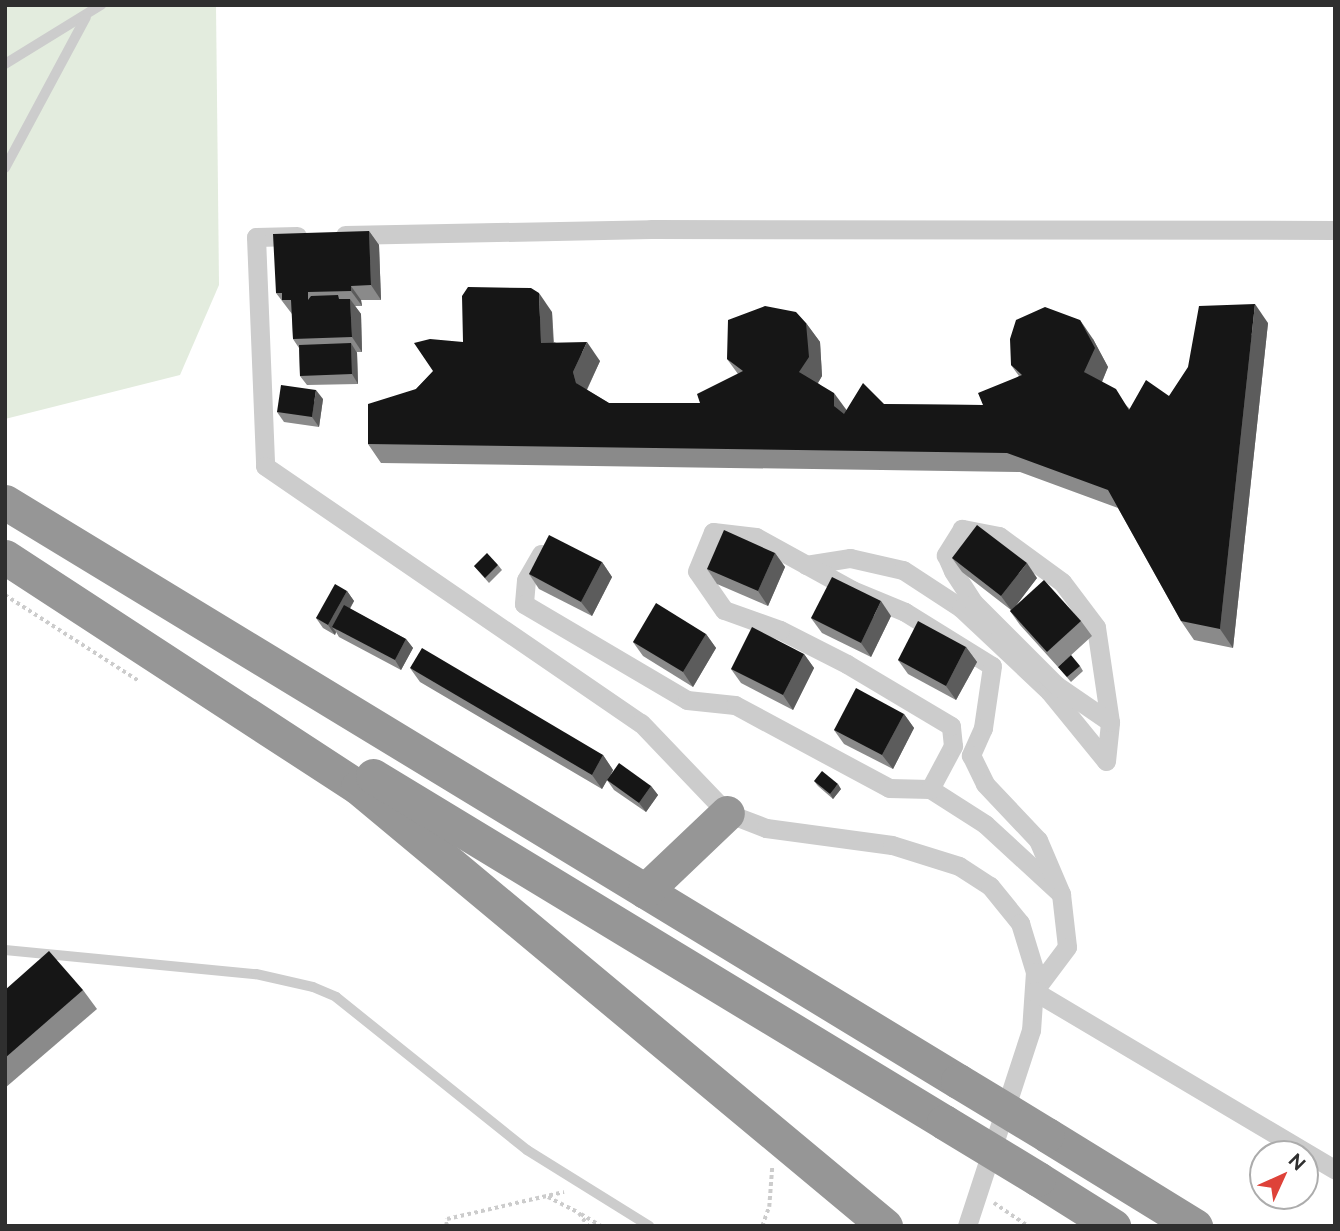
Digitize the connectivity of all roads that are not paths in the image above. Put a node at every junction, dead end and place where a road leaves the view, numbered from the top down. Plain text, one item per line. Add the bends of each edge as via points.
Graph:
1 (101, 5) edge
2 (86, 17) junction
3 (5, 64) edge
4 (5, 169) edge
5 (1335, 230) edge
6 (5, 502) edge
7 (545, 547) edge
8 (5, 555) edge
9 (806, 565) junction
10 (1110, 722) junction
11 (930, 789) junction
12 (727, 813) junction
13 (645, 891) junction
14 (1061, 894) junction
15 (5, 950) edge
16 (1034, 991) junction
17 (1056, 1141) junction
18 (810, 1163) junction
19 (1335, 1170) edge
20 (649, 1226) edge
21 (846, 1226) edge
22 (885, 1226) edge
23 (967, 1226) edge
24 (1113, 1226) edge
25 (1195, 1226) edge
26 (1215, 1226) edge

1 - 2 lane
2 - 3 lane
2 - 4 lane
5 - 12 street via 651,229 257,237 265,466 641,723
6 - 13 highway
7 - 11 street via 526,580 524,604 687,700 735,705 888,788
8 - 18 highway via 358,787
8 - 24 highway, bridge
9 - 10 street via 850,558 903,570 961,608 1049,691 1106,761
9 - 11 street via 756,537 713,532 697,571 724,610 780,630 847,664 951,726 953,746
9 - 14 street via 905,612 992,666 983,727 971,755 985,784 1038,840
10 - 10 street via 1096,626 1062,582 999,536 962,530 946,555 974,603 1056,685
11 - 14 street via 985,824
12 - 13 highway
12 - 16 street via 766,828 892,845 959,866 990,886 1020,923 1035,972
13 - 17 highway, bridge
14 - 16 street via 1067,947
15 - 20 lane via 256,974 313,987 335,997 527,1150
16 - 19 street
16 - 23 street via 1031,1030
17 - 25 highway
17 - 26 highway
18 - 21 highway
18 - 22 highway

